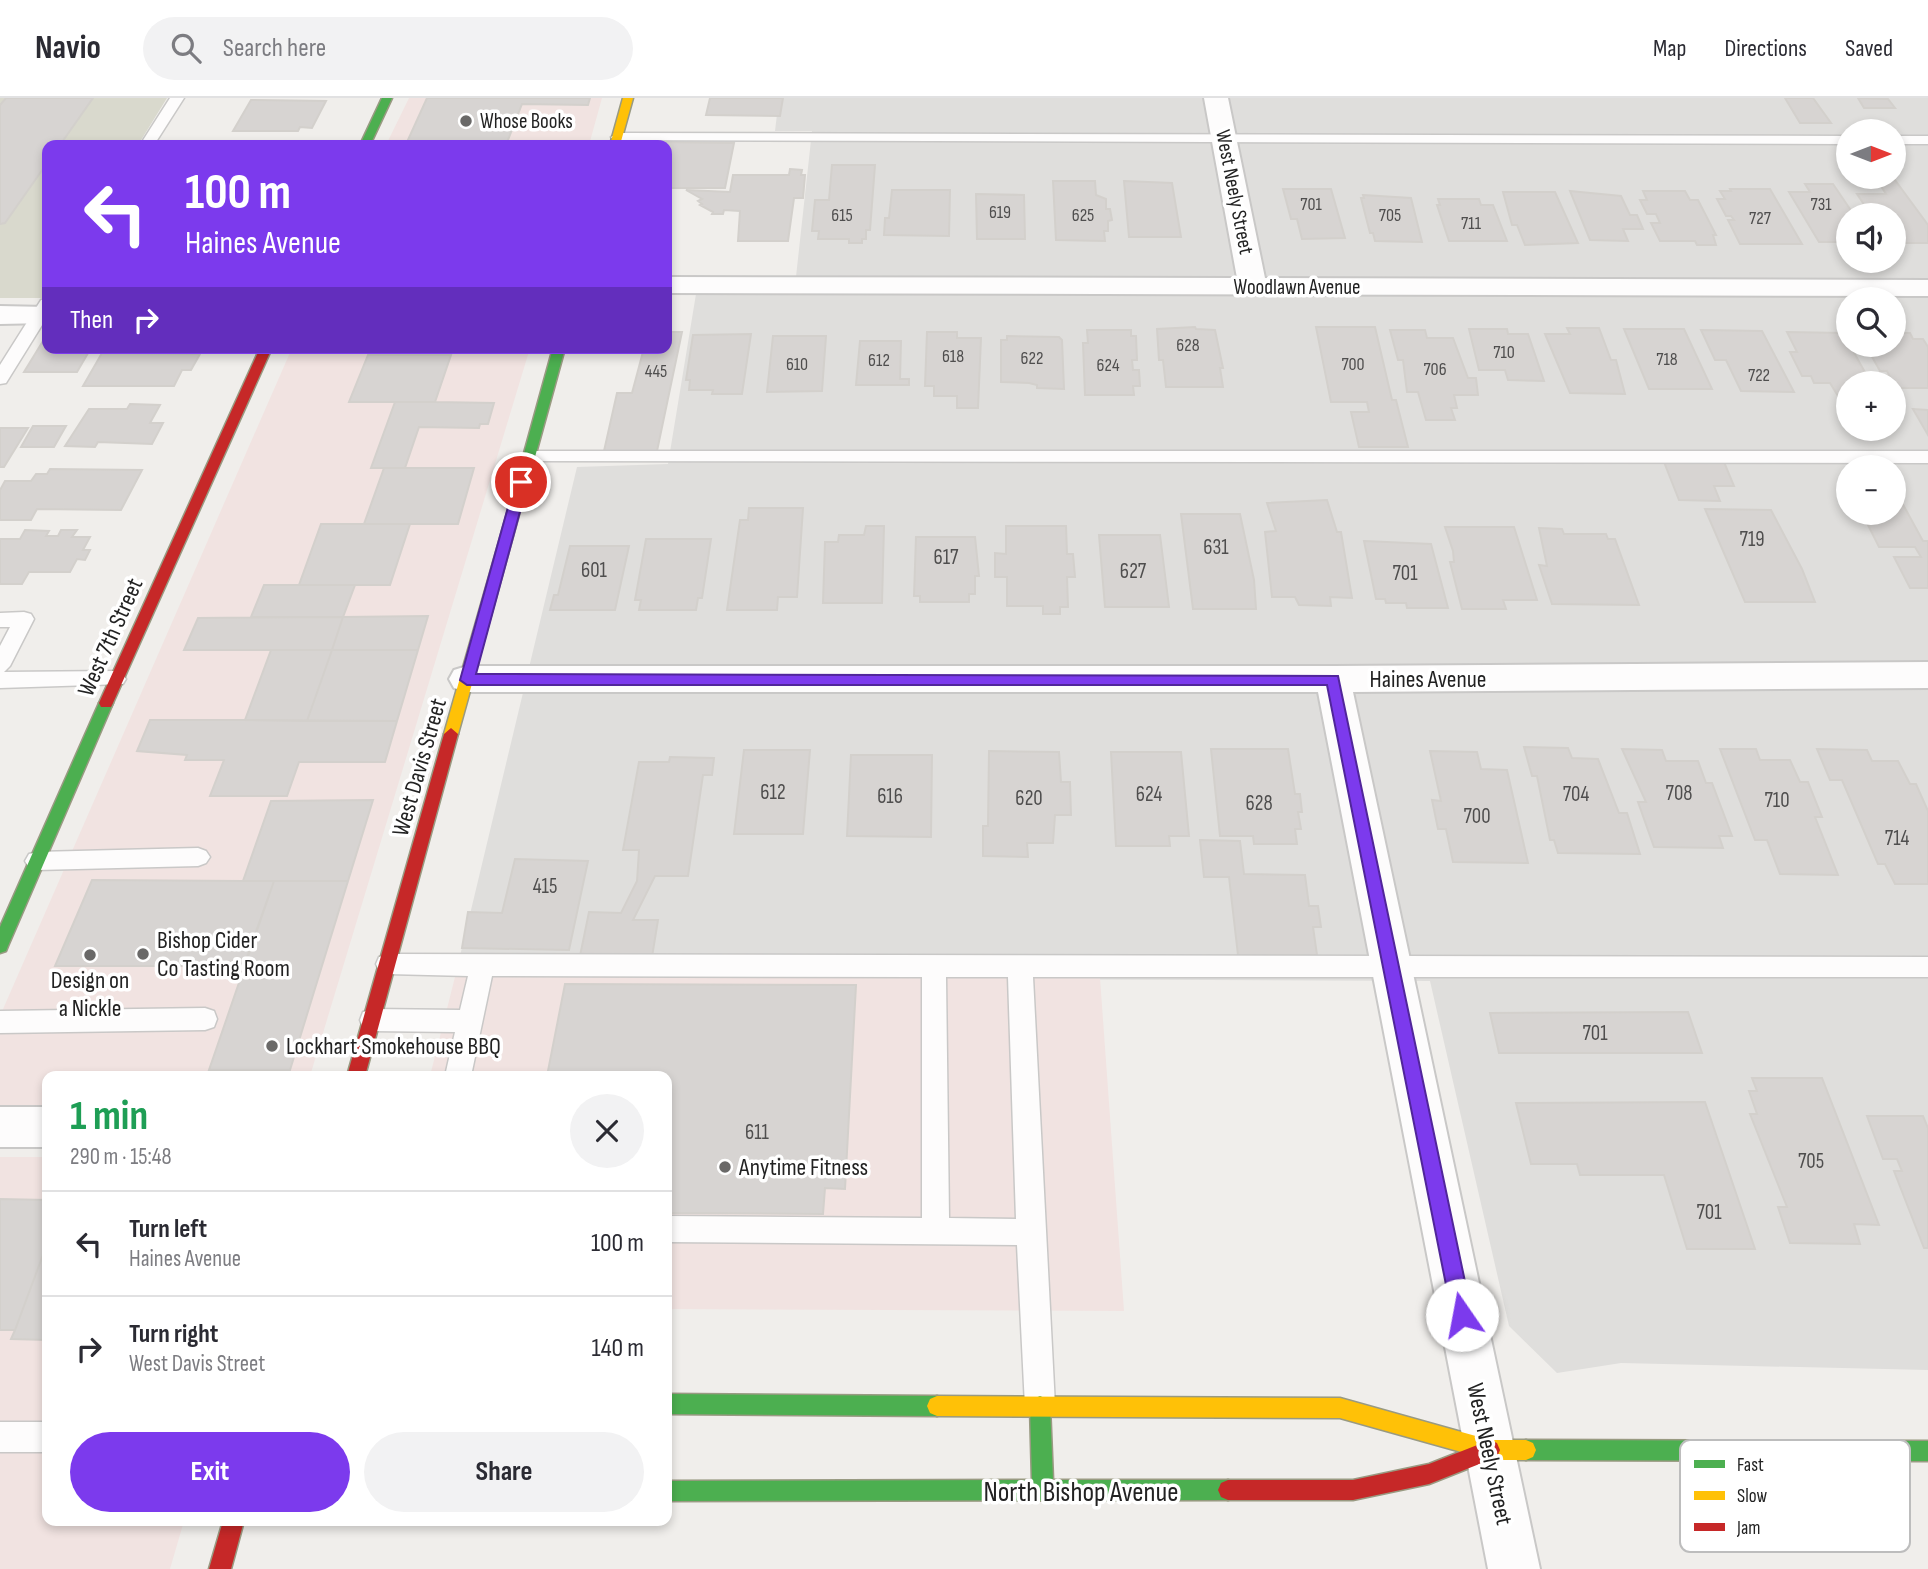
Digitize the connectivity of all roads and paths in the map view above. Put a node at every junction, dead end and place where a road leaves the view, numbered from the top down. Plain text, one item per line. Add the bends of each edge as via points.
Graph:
1 (177, 98) edge
2 (387, 98) edge
3 (628, 98) edge
4 (1216, 98) edge
5 (1224, 138) junction
6 (150, 140) edge
7 (367, 140) edge
8 (616, 140) edge
9 (1836, 140) edge
10 (1906, 140) edge
11 (1928, 140) edge
12 (672, 141) edge
13 (672, 285) edge
14 (1253, 287) junction
15 (1928, 288) edge
16 (42, 311) edge
17 (0, 314) edge
18 (42, 316) edge
19 (263, 354) edge
20 (557, 354) edge
21 (0, 379) edge
22 (528, 457) junction
23 (1928, 457) edge
24 (0, 620) edge
25 (0, 666) edge
26 (1928, 676) edge
27 (116, 679) junction
28 (0, 680) edge
29 (467, 680) junction
30 (1333, 680) junction
31 (198, 858) dead end
32 (37, 860) junction
33 (7, 914) edge
34 (0, 947) edge
35 (388, 964) junction
36 (482, 966) junction
37 (934, 966) junction
38 (1020, 966) junction
39 (1390, 966) junction
40 (1928, 967) edge
41 (205, 1019) dead end
42 (372, 1020) junction
43 (470, 1021) junction
44 (0, 1022) edge
45 (357, 1071) edge
46 (459, 1071) edge
47 (42, 1127) edge
48 (0, 1128) edge
49 (672, 1229) edge
50 (1030, 1232) junction
51 (936, 1233) junction
52 (672, 1404) edge
53 (1040, 1406) junction
54 (0, 1437) edge
55 (42, 1437) edge
56 (1490, 1450) junction
57 (1680, 1450) edge
58 (1910, 1451) edge
59 (1928, 1451) edge
60 (672, 1491) edge
61 (1043, 1491) junction
62 (232, 1526) edge
63 (220, 1569) edge
64 (1514, 1569) edge

1 - 6 lane
2 - 7 street
3 - 8 street
4 - 5 street, West Neely Street
5 - 9 lane
5 - 12 lane
5 - 14 street, West Neely Street
10 - 11 lane
13 - 14 street, Woodlawn Avenue
14 - 15 street, Woodlawn Avenue
16 - 17 street
18 - 21 lane
19 - 27 street, West 7th Street
20 - 22 street, West Davis Street
22 - 23 lane
22 - 29 street, West Davis Street
24 - 25 lane via 24,619
26 - 30 street, Haines Avenue
27 - 28 lane
27 - 32 street, West 7th Street
29 - 30 street, Haines Avenue
29 - 35 street, West Davis Street
30 - 39 street, West Neely Street
31 - 32 lane
32 - 33 street, West 7th Street
33 - 34 street, West 7th Street
35 - 36 lane
35 - 42 street, West Davis Street
36 - 37 lane
36 - 43 lane
37 - 38 lane
37 - 51 lane
38 - 39 lane
38 - 50 lane
39 - 40 lane
39 - 56 street, West Neely Street
41 - 44 lane
42 - 43 lane
42 - 45 street, West Davis Street
43 - 46 lane
47 - 48 street
49 - 51 lane
50 - 51 lane
50 - 53 lane
52 - 53 street, North Bishop Avenue
53 - 56 street, North Bishop Avenue via 1340,1408
53 - 61 street
54 - 55 lane
56 - 57 street, North Bishop Avenue
56 - 61 street, North Bishop Avenue via 1429,1474 1353,1490
56 - 64 street, West Neely Street
58 - 59 street, North Bishop Avenue
60 - 61 street, North Bishop Avenue
62 - 63 street

